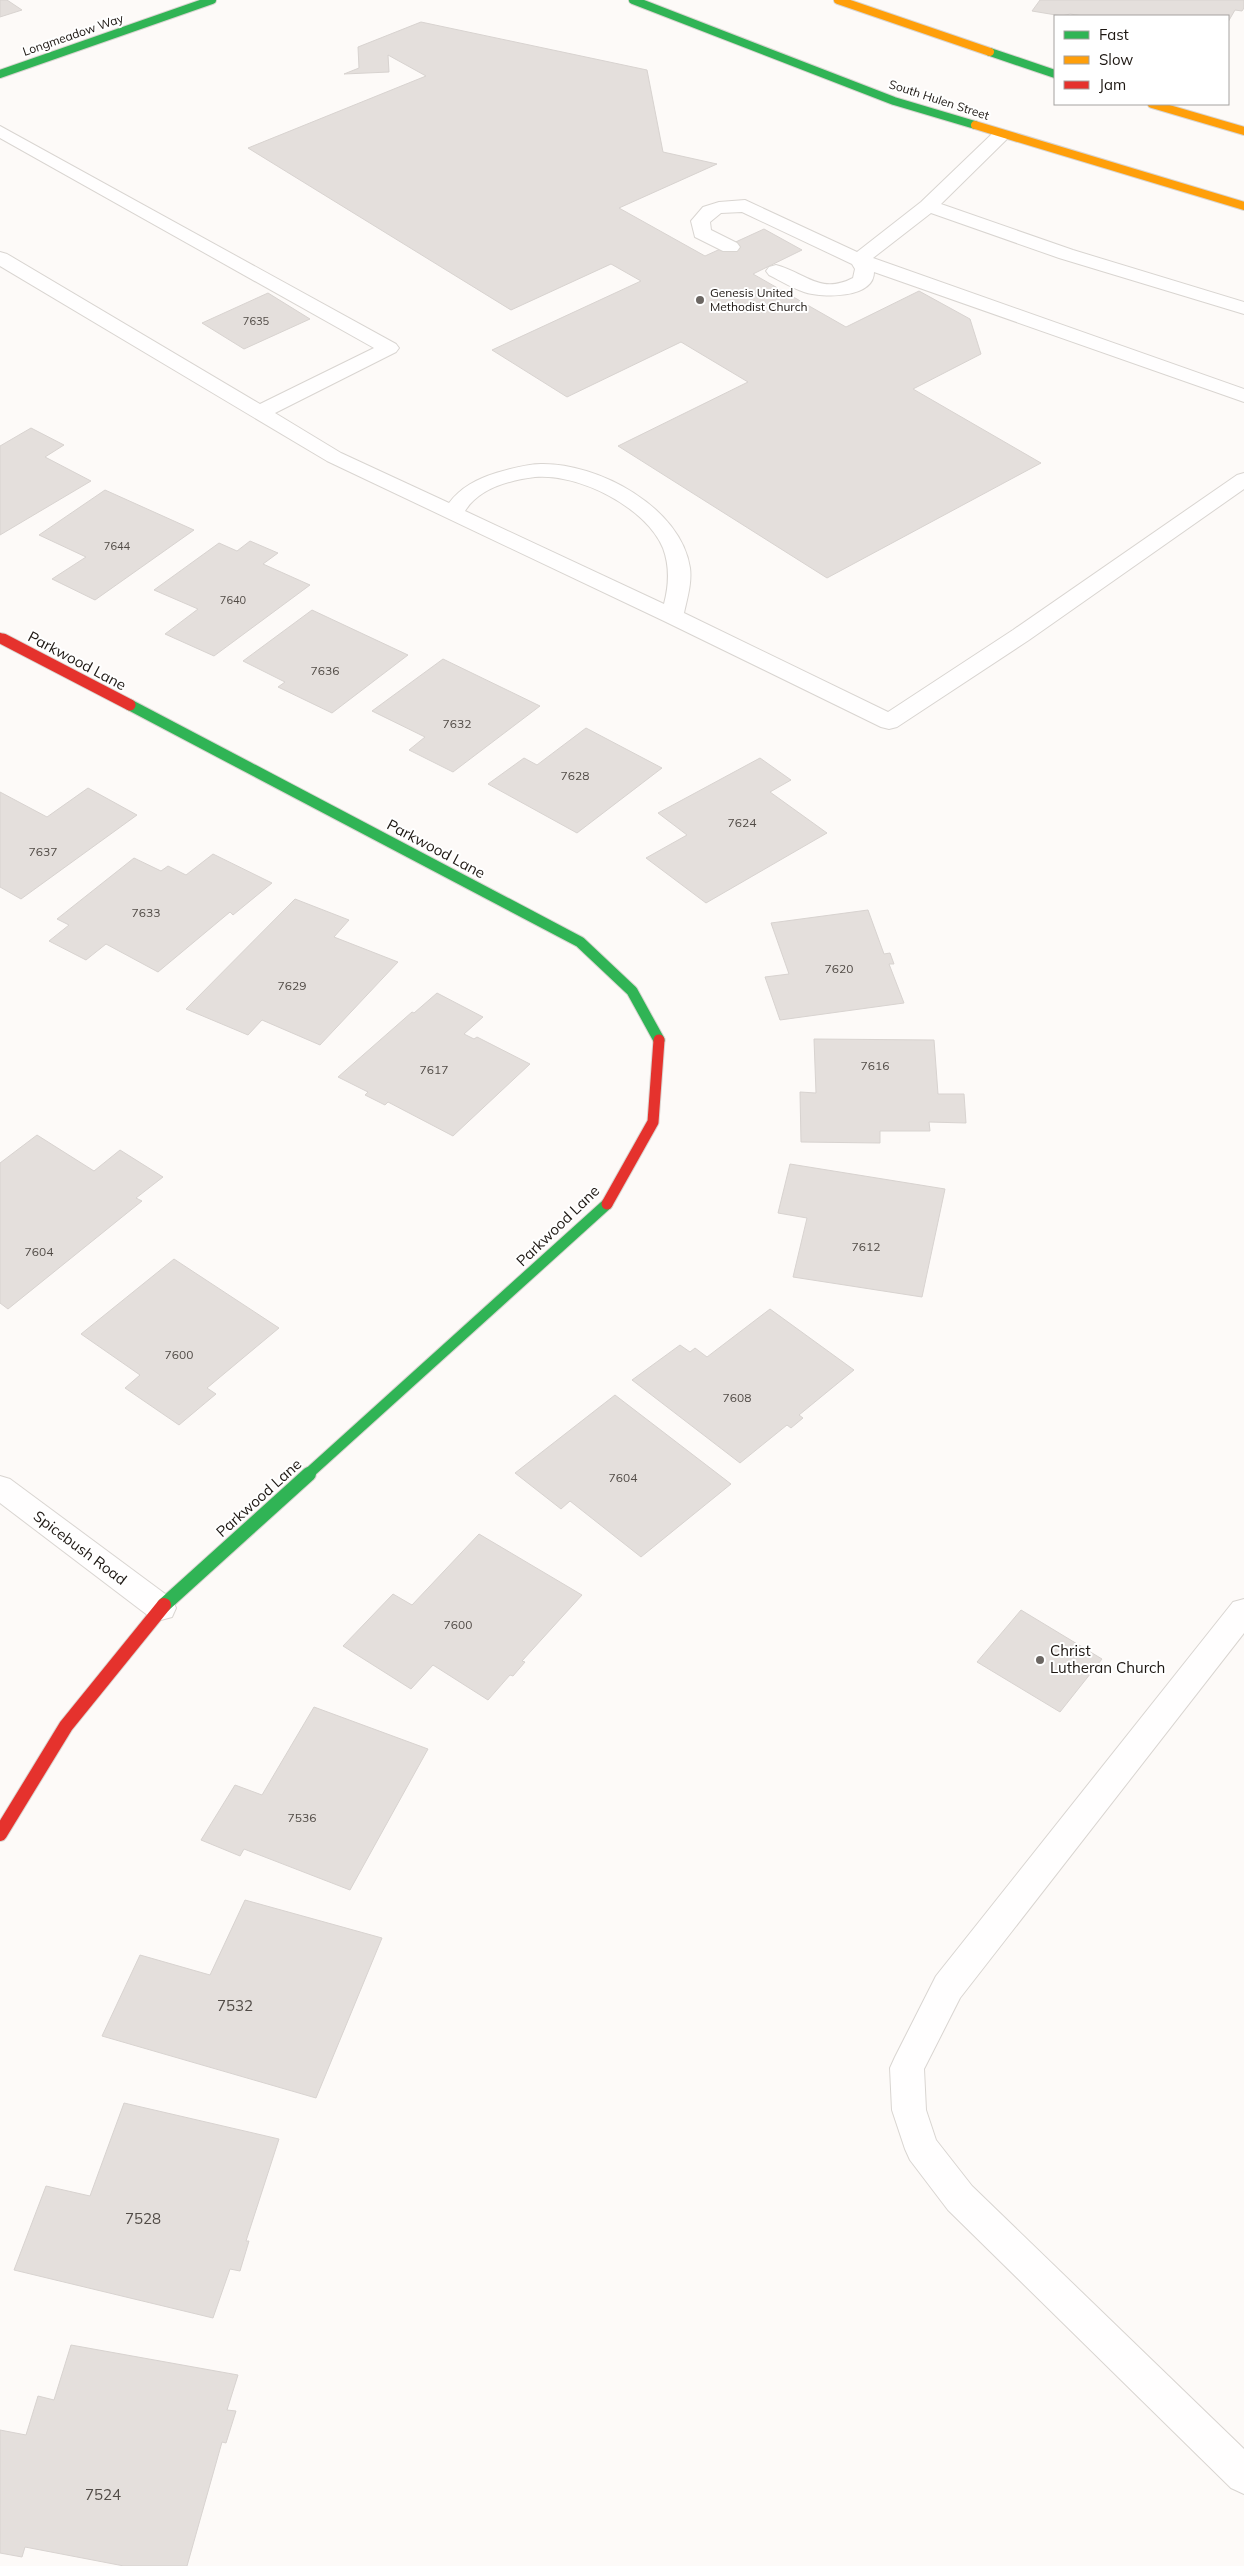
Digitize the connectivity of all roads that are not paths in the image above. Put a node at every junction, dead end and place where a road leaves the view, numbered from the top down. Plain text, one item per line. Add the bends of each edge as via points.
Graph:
1 (212, 0) edge
2 (633, 0) edge
3 (838, 0) edge
4 (0, 74) edge
5 (1054, 74) edge
6 (1156, 105) edge
7 (1244, 130) edge
8 (0, 131) edge
9 (1002, 135) junction
10 (928, 206) junction
11 (1244, 206) edge
12 (730, 247) dead end
13 (0, 258) edge
14 (859, 260) junction
15 (776, 271) dead end
16 (1244, 308) edge
17 (1244, 396) edge
18 (260, 413) junction
19 (1244, 479) edge
20 (452, 513) junction
21 (672, 616) junction
22 (0, 637) edge
23 (0, 1487) edge
24 (161, 1608) junction
25 (1244, 1611) edge
26 (0, 1834) edge
27 (1244, 2475) edge

1 - 4 street, Longmeadow Way
2 - 9 street, South Hulen Street via 894,101
3 - 5 street
6 - 7 street
8 - 18 street via 389,348
9 - 10 street
9 - 11 street, South Hulen Street
10 - 14 street
10 - 16 street via 1066,254
12 - 14 street via 702,233 700,220 710,211 731,205 745,206
13 - 18 street
14 - 15 street via 865,268 863,280 835,291 812,288
14 - 17 street
18 - 20 street via 334,457
19 - 21 street via 1022,635 889,722
20 - 21 street
20 - 21 street via 461,498 474,489 516,473 550,471 600,483 630,500 654,520 671,544 679,566 679,591
22 - 24 street, Parkwood Lane via 580,942 632,991 659,1038 654,1122 608,1203
23 - 24 street, Spicebush Road
24 - 26 street, Parkwood Lane via 66,1726
25 - 27 street via 948,1988 907,2068 909,2110 922,2149 960,2198

